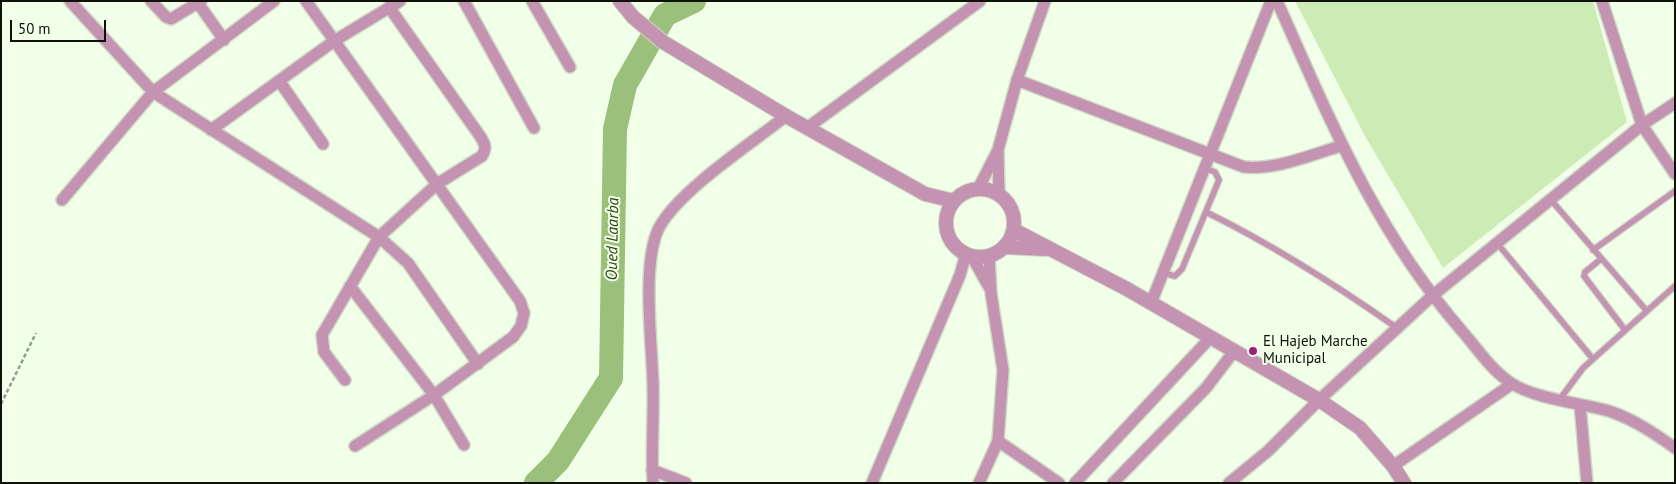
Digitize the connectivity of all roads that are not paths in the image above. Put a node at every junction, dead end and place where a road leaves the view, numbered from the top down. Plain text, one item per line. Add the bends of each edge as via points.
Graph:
1 (70, 1) edge
2 (151, 1) edge
3 (274, 1) edge
4 (306, 1) edge
5 (400, 1) edge
6 (464, 1) edge
7 (532, 1) edge
8 (620, 1) edge
9 (980, 1) edge
10 (1045, 1) edge
11 (1271, 1) edge
12 (1277, 1) edge
13 (1602, 1) edge
14 (199, 2) edge
15 (389, 7) junction
16 (224, 40) junction
17 (334, 41) junction
18 (570, 67) dead end
19 (1017, 80) junction
20 (280, 82) junction
21 (153, 92) junction
22 (1675, 103) edge
23 (786, 116) junction
24 (1642, 125) junction
25 (534, 128) dead end
26 (807, 128) junction
27 (211, 130) junction
28 (323, 144) dead end
29 (1342, 146) junction
30 (998, 150) junction
31 (1210, 153) junction
32 (1204, 168) junction
33 (1675, 174) edge
34 (436, 184) junction
35 (978, 189) junction
36 (1675, 191) edge
37 (925, 194) junction
38 (999, 194) junction
39 (62, 200) dead end
40 (1551, 200) junction
41 (954, 201) junction
42 (1206, 212) junction
43 (947, 219) junction
44 (1014, 230) junction
45 (378, 237) junction
46 (1497, 243) junction
47 (1004, 247) junction
48 (1049, 249) junction
49 (1593, 250) junction
50 (969, 254) junction
51 (989, 256) junction
52 (1600, 259) junction
53 (1162, 273) junction
54 (350, 286) junction
55 (1675, 286) edge
56 (991, 293) junction
57 (1432, 296) junction
58 (1151, 303) junction
59 (1646, 310) junction
60 (1397, 328) junction
61 (1625, 330) junction
62 (1211, 337) junction
63 (1235, 350) junction
64 (1593, 359) junction
65 (478, 364) junction
66 (345, 380) dead end
67 (1512, 384) junction
68 (434, 395) junction
69 (1560, 399) junction
70 (1319, 400) junction
71 (1580, 406) junction
72 (998, 442) junction
73 (464, 445) dead end
74 (355, 446) dead end
75 (1675, 448) edge
76 (1394, 466) junction
77 (652, 470) junction
78 (652, 483) edge
79 (686, 483) edge
80 (872, 483) edge
81 (979, 483) edge
82 (1059, 483) edge
83 (1075, 483) edge
84 (1113, 483) edge
85 (1229, 483) edge
86 (1404, 483) edge
87 (1588, 483) edge

1 - 21 street
2 - 14 street via 171,19
3 - 16 street
4 - 17 street
5 - 15 street
6 - 25 street
7 - 18 street
8 - 23 street via 633,17 663,42
9 - 26 street
10 - 19 street
11 - 31 street
12 - 29 street
13 - 24 street
14 - 16 street
15 - 17 street
15 - 34 street via 485,144 482,156
16 - 21 street
17 - 20 street
17 - 34 street
19 - 30 street
19 - 31 street
20 - 27 street
20 - 28 street
21 - 27 street
21 - 39 street
22 - 24 street
23 - 26 street
23 - 77 street via 700,184 670,211 659,227 651,250
24 - 33 street
24 - 40 street
26 - 37 street
27 - 45 street
29 - 31 street via 1257,168 1244,167
29 - 57 street via 1376,212
30 - 35 street
30 - 38 street
31 - 32 street
32 - 42 lane via 1215,172 1219,178
32 - 53 street
34 - 45 street
34 - 65 street via 520,301 524,313 521,326 513,337
35 - 38 street
35 - 41 street
36 - 49 lane
37 - 41 street
37 - 43 street
38 - 44 street via 1012,210
40 - 46 street
40 - 49 lane
41 - 43 street
42 - 53 lane via 1182,269 1175,276
42 - 60 lane via 1306,266
43 - 50 street via 951,240
44 - 47 street
44 - 48 street
45 - 54 street
45 - 65 street via 408,263
46 - 57 street
46 - 64 lane
47 - 48 street
47 - 51 street
48 - 58 street
49 - 52 lane
50 - 51 street
50 - 56 street via 979,266
50 - 80 street
51 - 56 street
52 - 59 lane
52 - 61 lane via 1584,272 1584,276
53 - 58 street
54 - 66 street via 321,341 324,352
54 - 68 street
55 - 59 lane
56 - 72 street via 1002,370
57 - 60 street
57 - 67 street
58 - 62 street
59 - 61 lane
60 - 70 street
61 - 64 lane
62 - 63 street
62 - 83 street
63 - 70 street
63 - 84 street via 1206,388
64 - 69 lane
65 - 68 street
67 - 69 street
67 - 76 street
68 - 73 street
68 - 74 street
69 - 71 street
70 - 76 street via 1360,428
70 - 85 street via 1268,451
71 - 75 street via 1629,419
71 - 87 street
72 - 81 street
72 - 82 street
76 - 86 street
77 - 78 street
77 - 79 street

